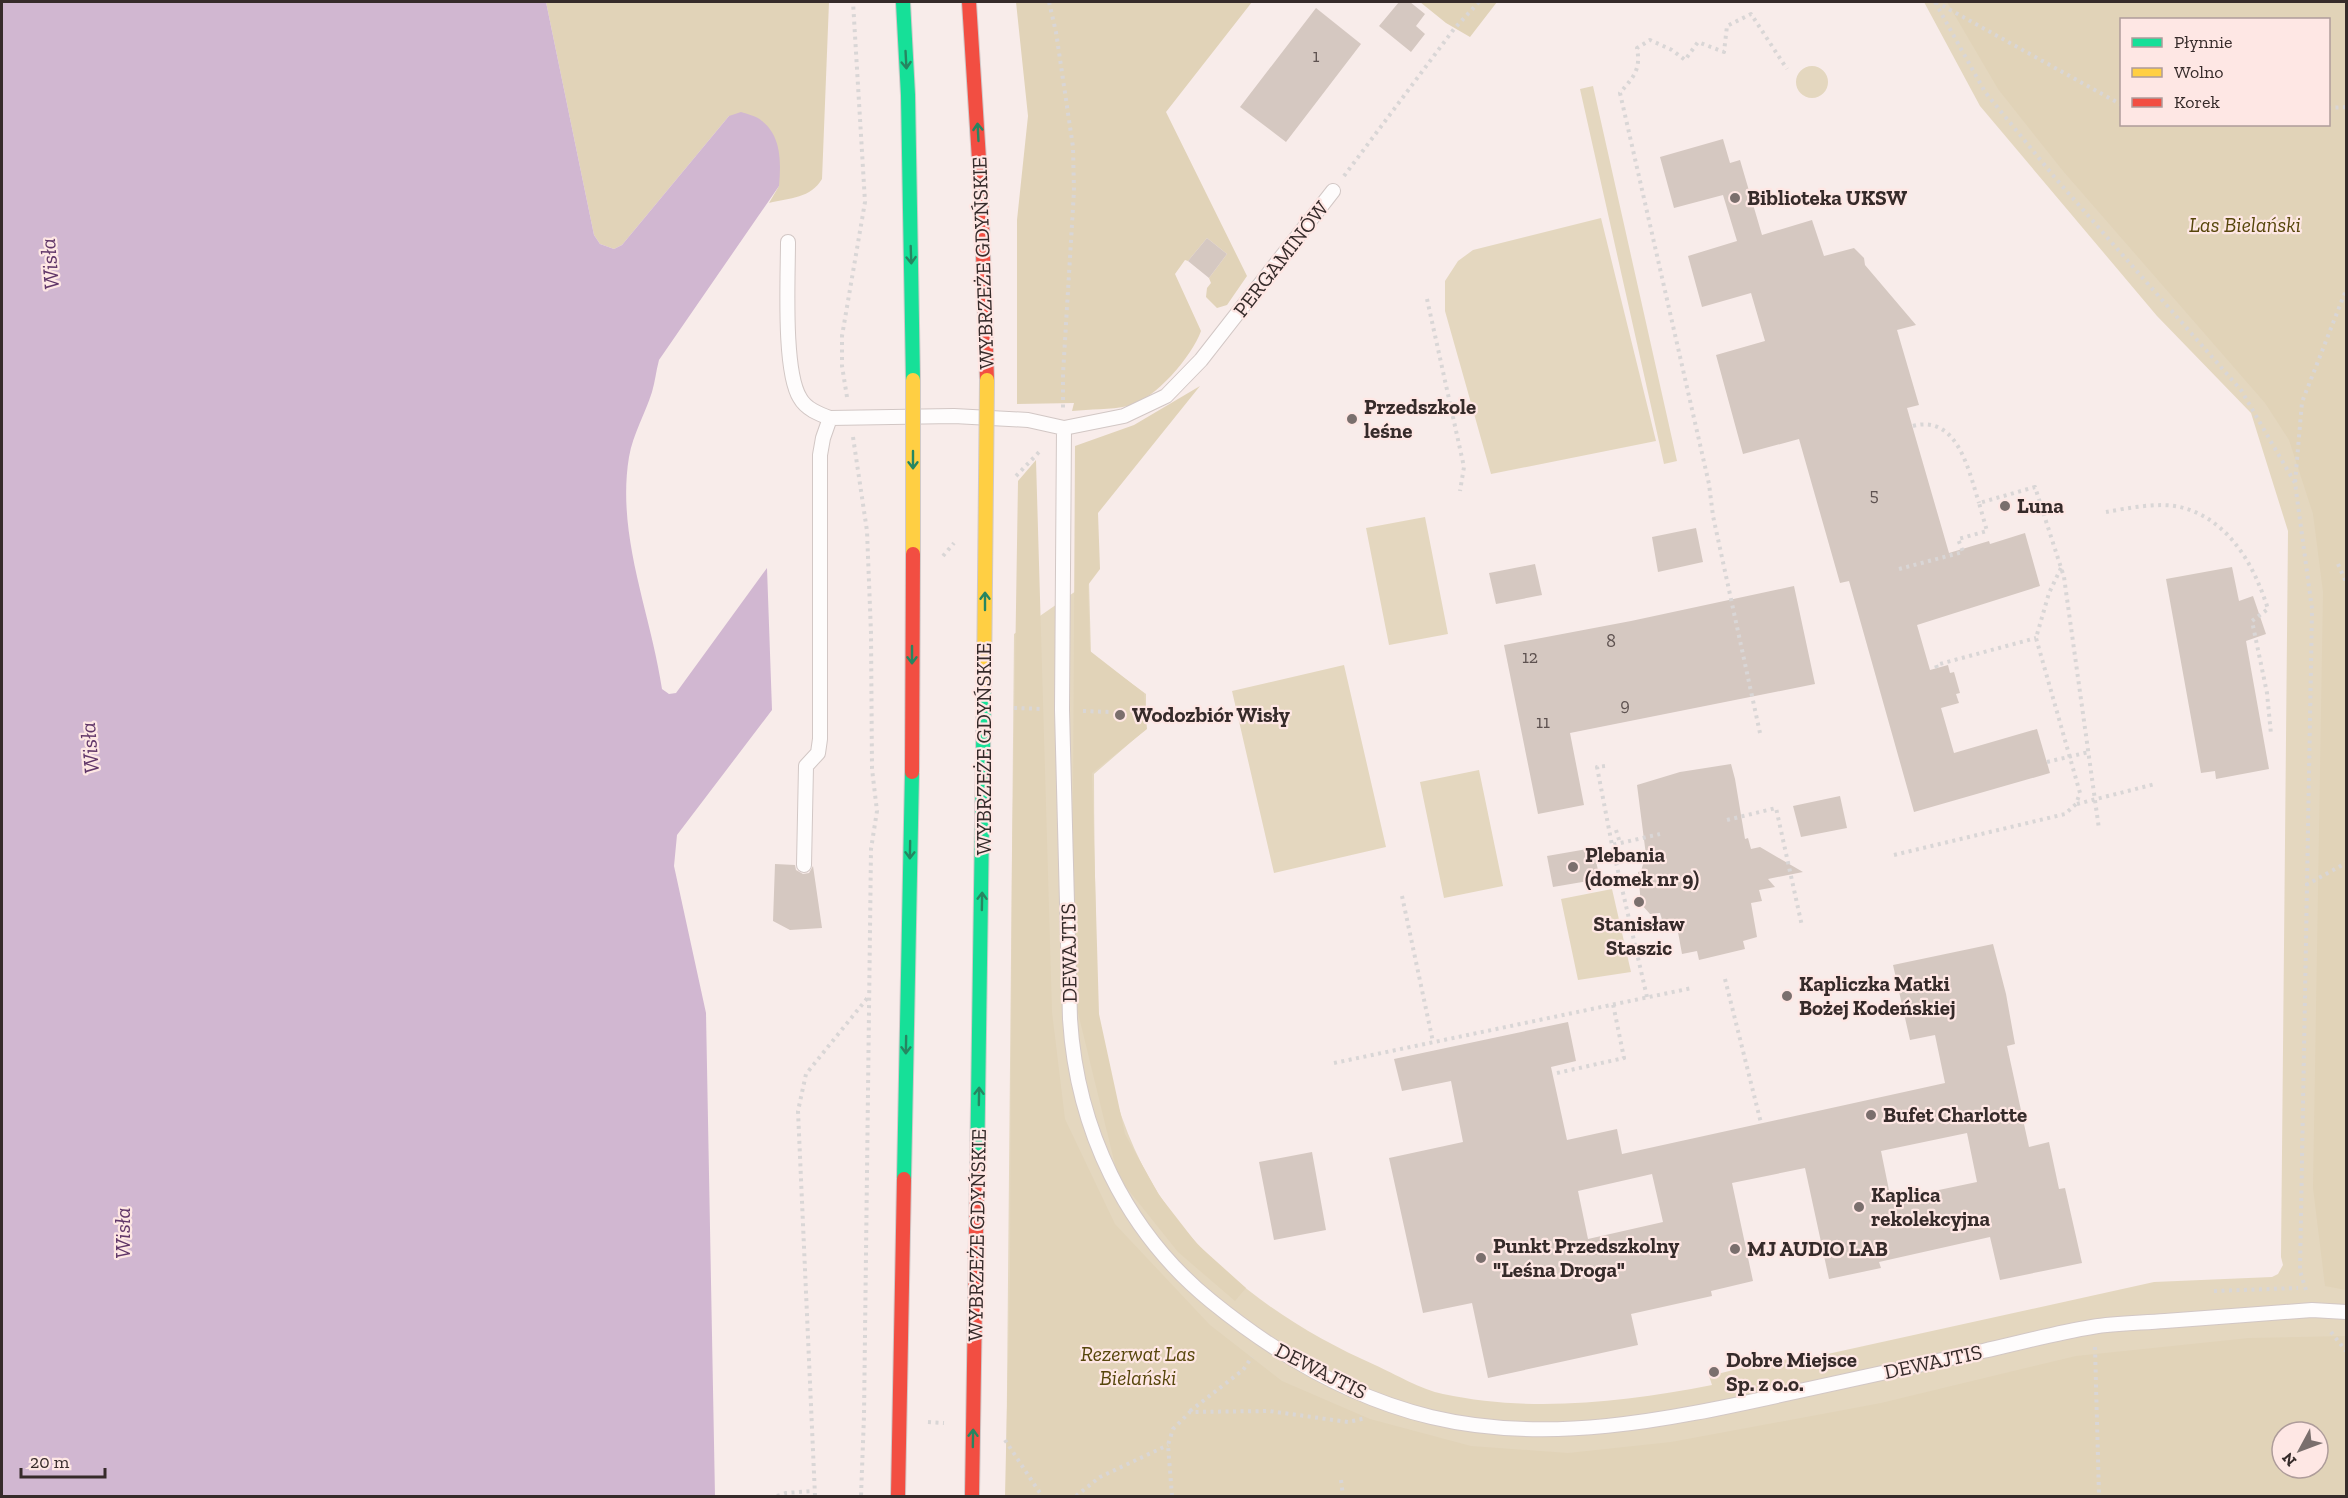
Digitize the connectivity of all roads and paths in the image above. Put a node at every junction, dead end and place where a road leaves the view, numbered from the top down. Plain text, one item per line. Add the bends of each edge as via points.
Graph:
1 (853, 2) edge
2 (903, 2) edge
3 (969, 2) edge
4 (1049, 2) edge
5 (1479, 2) edge
6 (1935, 2) edge
7 (1787, 69) dead end
8 (2120, 104) edge
9 (2346, 107) edge
10 (2330, 108) edge
11 (1333, 191) joint
12 (788, 242) dead end
13 (2346, 290) edge
14 (1427, 299) dead end
15 (830, 418) junction
16 (850, 418) junction
17 (1913, 426) dead end
18 (1064, 428) junction
19 (2295, 483) junction
20 (1460, 491) dead end
21 (1978, 503) junction
22 (2106, 512) dead end
23 (2061, 567) junction
24 (2346, 568) edge
25 (1899, 569) dead end
26 (2346, 582) edge
27 (2036, 638) junction
28 (1937, 668) dead end
29 (1062, 710) junction
30 (1110, 712) dead end
31 (1760, 733) dead end
32 (2271, 734) dead end
33 (2088, 752) junction
34 (2070, 757) junction
35 (2046, 762) dead end
36 (1605, 766) dead end
37 (2155, 784) dead end
38 (2095, 798) junction
39 (2076, 804) junction
40 (1727, 820) dead end
41 (2099, 829) dead end
42 (1617, 830) dead end
43 (1660, 834) dead end
44 (1620, 843) junction
45 (1612, 844) junction
46 (1894, 855) dead end
47 (2346, 863) edge
48 (804, 865) dead end
49 (2306, 885) junction
50 (1402, 896) dead end
51 (1803, 926) dead end
52 (1725, 979) dead end
53 (1692, 988) dead end
54 (869, 995) junction
55 (1647, 997) junction
56 (1613, 1004) junction
57 (1433, 1042) junction
58 (1334, 1063) dead end
59 (1557, 1073) dead end
60 (1761, 1123) dead end
61 (2312, 1310) junction
62 (2346, 1312) edge
63 (2094, 1326) junction
64 (1263, 1342) junction
65 (1190, 1412) junction
66 (1371, 1417) dead end
67 (1168, 1445) junction
68 (1341, 1480) dead end
69 (814, 1494) edge
70 (777, 1497) edge
71 (861, 1497) edge
72 (898, 1497) edge
73 (972, 1497) edge
74 (1076, 1497) edge
75 (1172, 1497) edge
76 (1343, 1497) edge
77 (2099, 1497) edge

1 - 16 path via 865,202 842,336
2 -> 72 highway, bridge via 913,380 912,759
73 -> 3 highway, WYBRZEŻE GDYŃSKIE, bridge via 987,380
4 - 18 path via 1073,147
5 - 11 path, PERGAMINÓW via 1454,29
6 - 8 path
6 - 19 path via 1985,92 2241,390
7 - 31 path via 1751,14 1727,26 1724,52 1698,42 1685,60 1650,40 1637,48 1639,63 1620,93 1709,484
9 - 10 path
11 - 18 lane, PERGAMINÓW via 1202,360 1166,396 1124,416
12 - 15 lane via 788,319 795,384 800,399 813,411
13 - 19 path via 2302,402
14 - 20 path via 1464,466
15 - 16 lane
15 - 48 lane via 820,455 820,739 818,753 806,766
16 - 18 lane via 954,416 1028,420
16 - 54 path via 867,531 872,769 877,811 871,849
17 - 21 path via 1938,427 1962,450
18 - 29 lane, DEWAJTIS
19 - 49 path via 2312,609
21 - 23 path via 2036,487
21 - 25 path via 1986,531 1959,539 1963,552
22 - 32 path via 2141,506 2180,507 2209,520 2233,538 2258,578 2268,609 2252,621
23 - 27 path
23 - 33 path
24 - 26 path via 2338,564
27 - 28 path via 1936,665
27 - 34 path
29 - 30 path
29 - 64 lane, DEWAJTIS via 1071,1041 1089,1121 1113,1183 1159,1251 1204,1296
33 - 34 path
33 - 38 path
34 - 35 path
34 - 39 path via 2080,793
36 - 45 path via 1597,767
37 - 38 path
38 - 39 path
38 - 41 path
39 - 46 path via 2065,814
40 - 51 path via 1776,808
42 - 44 path
43 - 44 path
44 - 45 path
45 - 55 path
47 - 49 path
49 - 61 path via 2300,1271
50 - 57 path
52 - 60 path
53 - 55 path
54 - 69 path via 806,1074 798,1111
54 - 71 path
55 - 56 path
56 - 57 path
56 - 59 path via 1624,1058
57 - 58 path
61 - 62 lane, DEWAJTIS
61 - 63 lane, DEWAJTIS
63 - 64 lane, DEWAJTIS via 1663,1420 1550,1429 1491,1427 1406,1410 1327,1379
63 - 77 path
64 - 65 path via 1243,1370
65 - 66 path via 1269,1411 1348,1422
65 - 67 path via 1173,1429
67 - 74 path via 1100,1477
67 - 75 path
68 - 76 path
69 - 70 path via 786,1493

